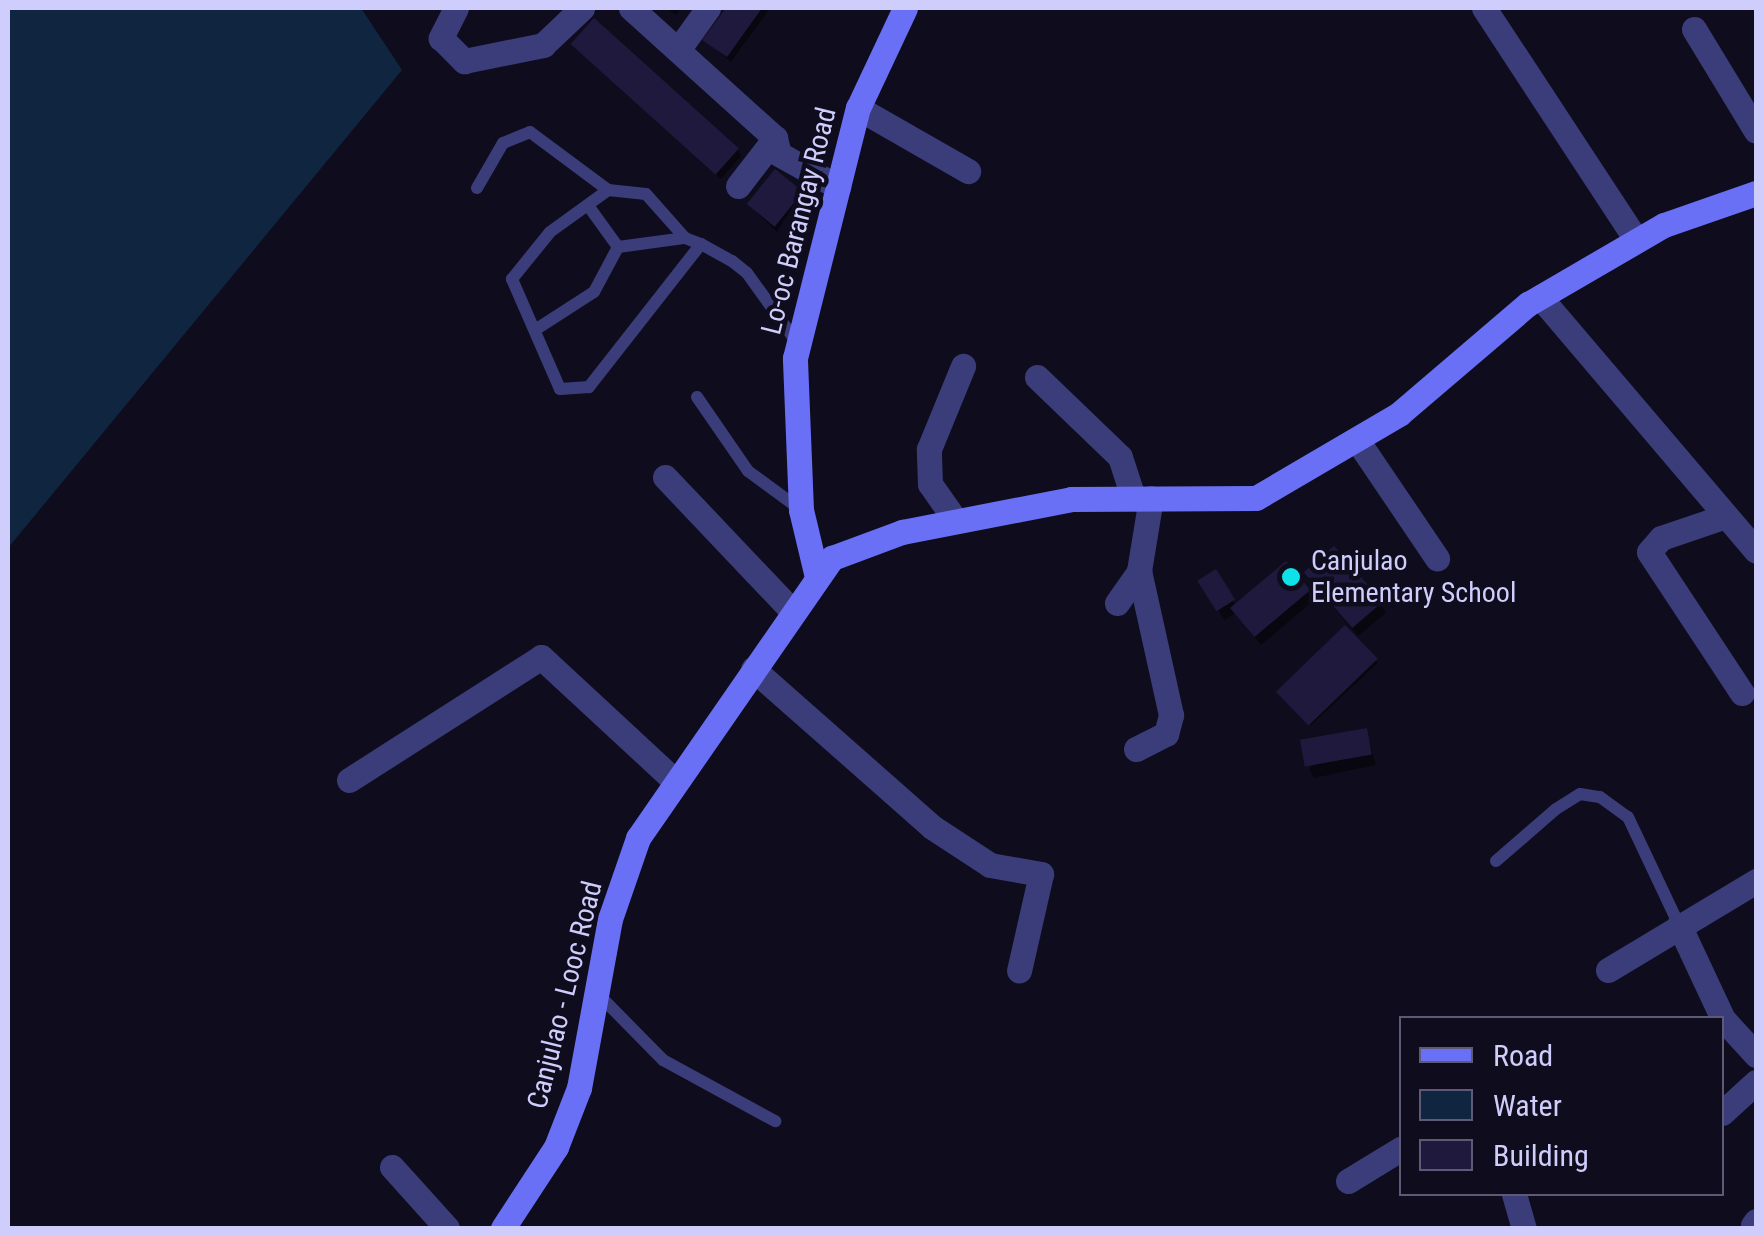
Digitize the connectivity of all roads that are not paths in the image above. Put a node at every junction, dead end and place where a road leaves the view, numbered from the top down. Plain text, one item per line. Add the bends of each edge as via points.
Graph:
1 (456, 8) edge
2 (582, 8) edge
3 (631, 8) edge
4 (708, 8) edge
5 (905, 8) edge
6 (1484, 8) edge
7 (1694, 28) dead end
8 (678, 50) junction
9 (858, 108) junction
10 (1756, 131) edge
11 (775, 138) junction
12 (968, 171) dead end
13 (738, 186) dead end
14 (838, 187) junction
15 (476, 188) dead end
16 (608, 190) junction
17 (1756, 193) edge
18 (589, 207) junction
19 (685, 238) junction
20 (1636, 239) junction
21 (701, 244) junction
22 (618, 247) junction
23 (1540, 297) junction
24 (536, 330) junction
25 (798, 344) junction
26 (963, 366) dead end
27 (1038, 377) dead end
28 (697, 397) dead end
29 (1357, 440) junction
30 (665, 477) dead end
31 (1141, 496) junction
32 (802, 510) junction
33 (1723, 517) junction
34 (956, 521) junction
35 (1756, 551) edge
36 (1437, 558) dead end
37 (1138, 570) junction
38 (817, 577) junction
39 (1117, 603) dead end
40 (793, 612) junction
41 (753, 669) junction
42 (1742, 693) dead end
43 (1136, 750) dead end
44 (349, 780) dead end
45 (674, 780) junction
46 (1496, 861) dead end
47 (1756, 881) edge
48 (1679, 926) junction
49 (1608, 970) dead end
50 (1019, 971) dead end
51 (598, 994) junction
52 (1723, 1016) edge
53 (1724, 1019) edge
54 (1756, 1056) edge
55 (1756, 1082) edge
56 (1724, 1111) edge
57 (775, 1122) dead end
58 (1399, 1150) edge
59 (392, 1167) dead end
60 (1348, 1181) dead end
61 (1515, 1196) edge
62 (447, 1228) edge
63 (503, 1228) edge
64 (1524, 1228) edge

1 - 2 street via 441,38 464,60 543,45
3 - 8 street
4 - 8 street
5 - 9 street, Lo-oc Barangay Road
6 - 20 street
7 - 10 street
8 - 11 street
9 - 12 street
9 - 14 street, Lo-oc Barangay Road
11 - 13 street
11 - 14 street via 791,140 810,168
14 - 25 street, Lo-oc Barangay Road
15 - 16 lane via 503,142 530,132
16 - 18 lane
16 - 19 lane via 646,194
17 - 20 street, Canjulao - Looc Road
18 - 22 lane
18 - 24 lane via 515,269
19 - 21 lane
19 - 22 lane
20 - 23 street, Canjulao - Looc Road
21 - 24 lane via 589,386 560,389
21 - 25 lane via 747,273
22 - 24 lane via 594,292
23 - 29 street, Canjulao - Looc Road
23 - 33 street
25 - 32 street, Lo-oc Barangay Road
26 - 34 street via 929,449 930,484
27 - 31 street via 1120,457
28 - 32 lane via 748,471
29 - 31 street, Canjulao - Looc Road via 1237,504
29 - 36 street
30 - 40 street
31 - 34 street, Canjulao - Looc Road
31 - 37 street
32 - 38 street, Lo-oc Barangay Road
33 - 35 street
33 - 42 street via 1661,538 1649,552
34 - 38 street, Canjulao - Looc Road via 850,546
37 - 39 street
37 - 43 street via 1171,715 1166,734
38 - 40 street, Canjulao - Looc Road
40 - 41 street, Canjulao - Looc Road
41 - 45 street, Canjulao - Looc Road
41 - 50 street via 932,827 990,865 1041,874
44 - 45 street via 541,657
45 - 51 street, Canjulao - Looc Road via 638,838
46 - 48 lane via 1580,794 1600,797 1628,817
47 - 48 street
48 - 49 street
48 - 52 street
51 - 57 lane via 663,1060
51 - 63 street, Canjulao - Looc Road via 556,1147
53 - 54 street
55 - 56 street
58 - 60 street
59 - 62 street
61 - 64 street

